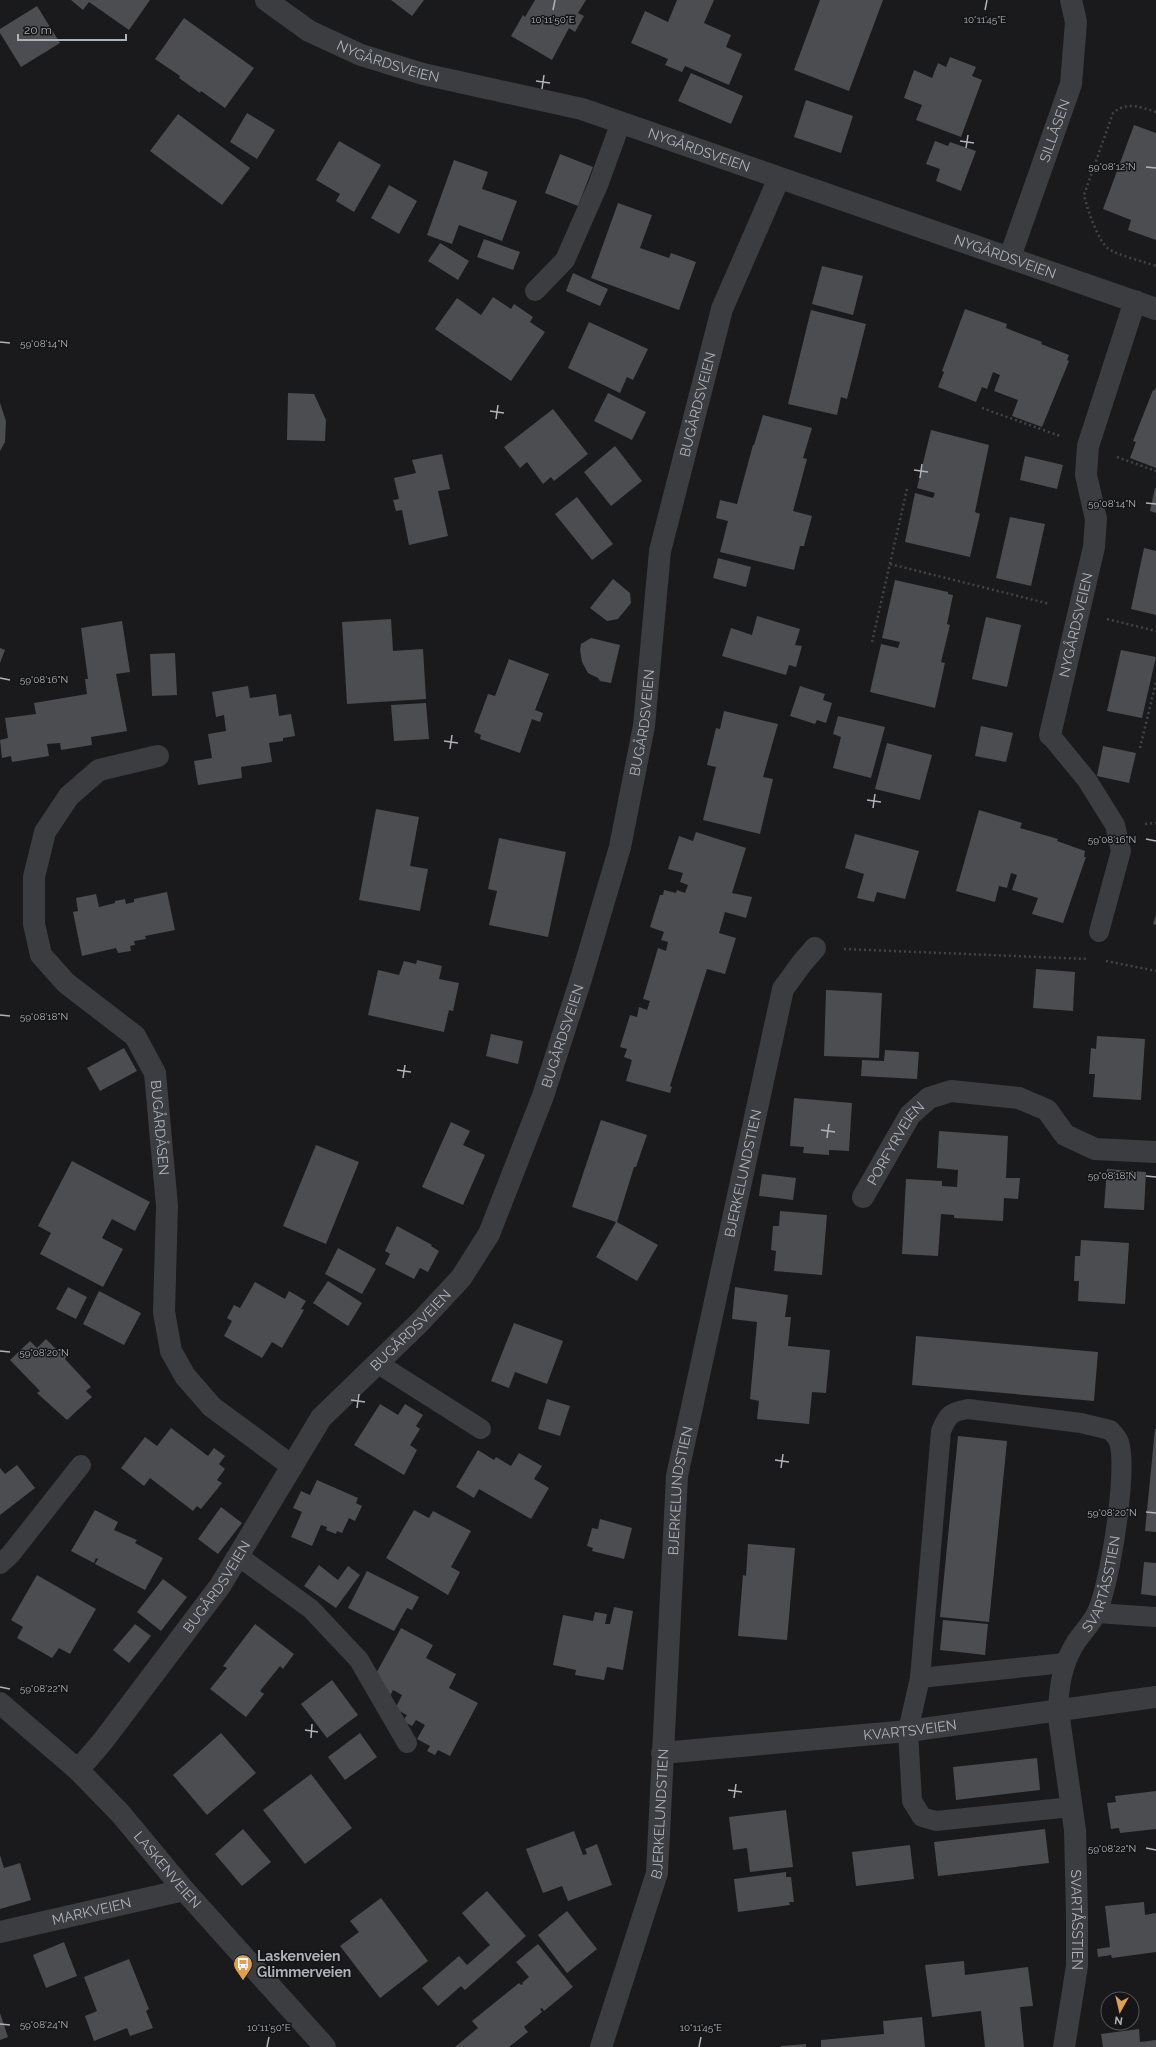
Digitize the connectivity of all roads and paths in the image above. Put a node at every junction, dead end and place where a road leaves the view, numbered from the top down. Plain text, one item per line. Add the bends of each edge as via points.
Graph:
1 (266, 0) edge
2 (1071, 0) edge
3 (1156, 112) edge
4 (621, 122) junction
5 (779, 178) junction
6 (1010, 257) junction
7 (1156, 266) edge
8 (535, 290) dead end
9 (1135, 301) junction
10 (1156, 308) edge
11 (907, 489) dead end
12 (890, 564) junction
13 (1079, 612) junction
14 (1156, 631) edge
15 (872, 642) dead end
16 (1156, 682) edge
17 (1050, 735) joint
18 (1140, 748) dead end
19 (158, 756) dead end
20 (1099, 932) dead end
21 (816, 948) joint
22 (1094, 959) dead end
23 (1102, 960) dead end
24 (1156, 971) edge
25 (1156, 1152) edge
26 (863, 1197) dead end
27 (377, 1363) junction
28 (481, 1429) dead end
29 (81, 1465) dead end
30 (292, 1466) junction
31 (238, 1556) junction
32 (0, 1564) edge
33 (1097, 1613) junction
34 (1156, 1617) edge
35 (1065, 1664) junction
36 (920, 1678) junction
37 (1156, 1696) edge
38 (0, 1703) edge
39 (1058, 1711) junction
40 (908, 1731) junction
41 (407, 1743) dead end
42 (662, 1753) junction
43 (78, 1770) junction
44 (1071, 1807) junction
45 (184, 1890) junction
46 (0, 1932) edge
47 (325, 2047) edge
48 (601, 2047) edge
49 (1064, 2047) edge

1 - 4 street, NYGÅRDSVEIEN via 309,30 361,55 423,74 582,109
2 - 6 street, SILLÅSEN via 1076,22 1071,84
3 - 7 path via 1126,105 1113,113 1084,195 1102,241 1109,250
4 - 5 street, NYGÅRDSVEIEN
4 - 8 lane via 598,185 565,260
5 - 6 street, NYGÅRDSVEIEN
5 - 27 street, BUGÅRDSVEIEN via 720,316 660,551 644,726 620,847 543,1096 489,1234 461,1278
6 - 9 street, NYGÅRDSVEIEN
9 - 10 street, NYGÅRDSVEIEN
9 - 13 street, NYGÅRDSVEIEN via 1088,446 1086,474 1096,519 1094,547
11 - 12 path
12 - 13 path
12 - 15 path
13 - 14 path
13 - 17 street, NYGÅRDSVEIEN
16 - 18 path
17 - 20 lane, NYGÅRDSVEIEN via 1087,780 1115,825 1121,851
19 - 30 street, BUGÅRDÅSEN via 100,770 69,796 45,832 34,877 34,924 41,956 66,983 135,1036 155,1073 167,1206 164,1312 170,1351 185,1376 212,1407
21 - 22 path
21 - 42 street, BJERKELUNDSTIEN via 783,989 677,1476
23 - 24 path
25 - 26 street, PORFYRVEIEN via 1095,1149 1065,1135 1047,1110 1019,1098 951,1091 929,1098 910,1115
27 - 28 lane
27 - 30 street, BUGÅRDSVEIEN via 321,1418
29 - 32 lane via 10,1555
30 - 31 street, BUGÅRDSVEIEN
31 - 41 lane via 311,1609 359,1660
31 - 43 street, BUGÅRDSVEIEN via 220,1586 103,1741
33 - 34 lane
33 - 35 lane, SVARTÅSSTIEN
33 - 36 lane, SVARTÅSSTIEN via 1106,1587 1118,1517 1121,1464 1119,1441 1110,1430 1081,1423 968,1409 954,1411 941,1431
35 - 36 lane
35 - 39 lane, SVARTÅSSTIEN via 1059,1686
36 - 40 lane, SVARTÅSSTIEN
37 - 39 street, KVARTSVEIEN
38 - 43 street, LASKENVEIEN
39 - 40 street, KVARTSVEIEN
39 - 44 street, SVARTÅSSTIEN
40 - 42 street, KVARTSVEIEN
40 - 44 lane, SVARTÅSSTIEN via 912,1801 922,1817 936,1821
42 - 48 street, BJERKELUNDSTIEN via 656,1873
43 - 45 street, LASKENVEIEN via 120,1813
44 - 49 street, SVARTÅSSTIEN via 1074,1830 1077,1966
45 - 46 street, MARKVEIEN
45 - 47 street, LASKENVEIEN

